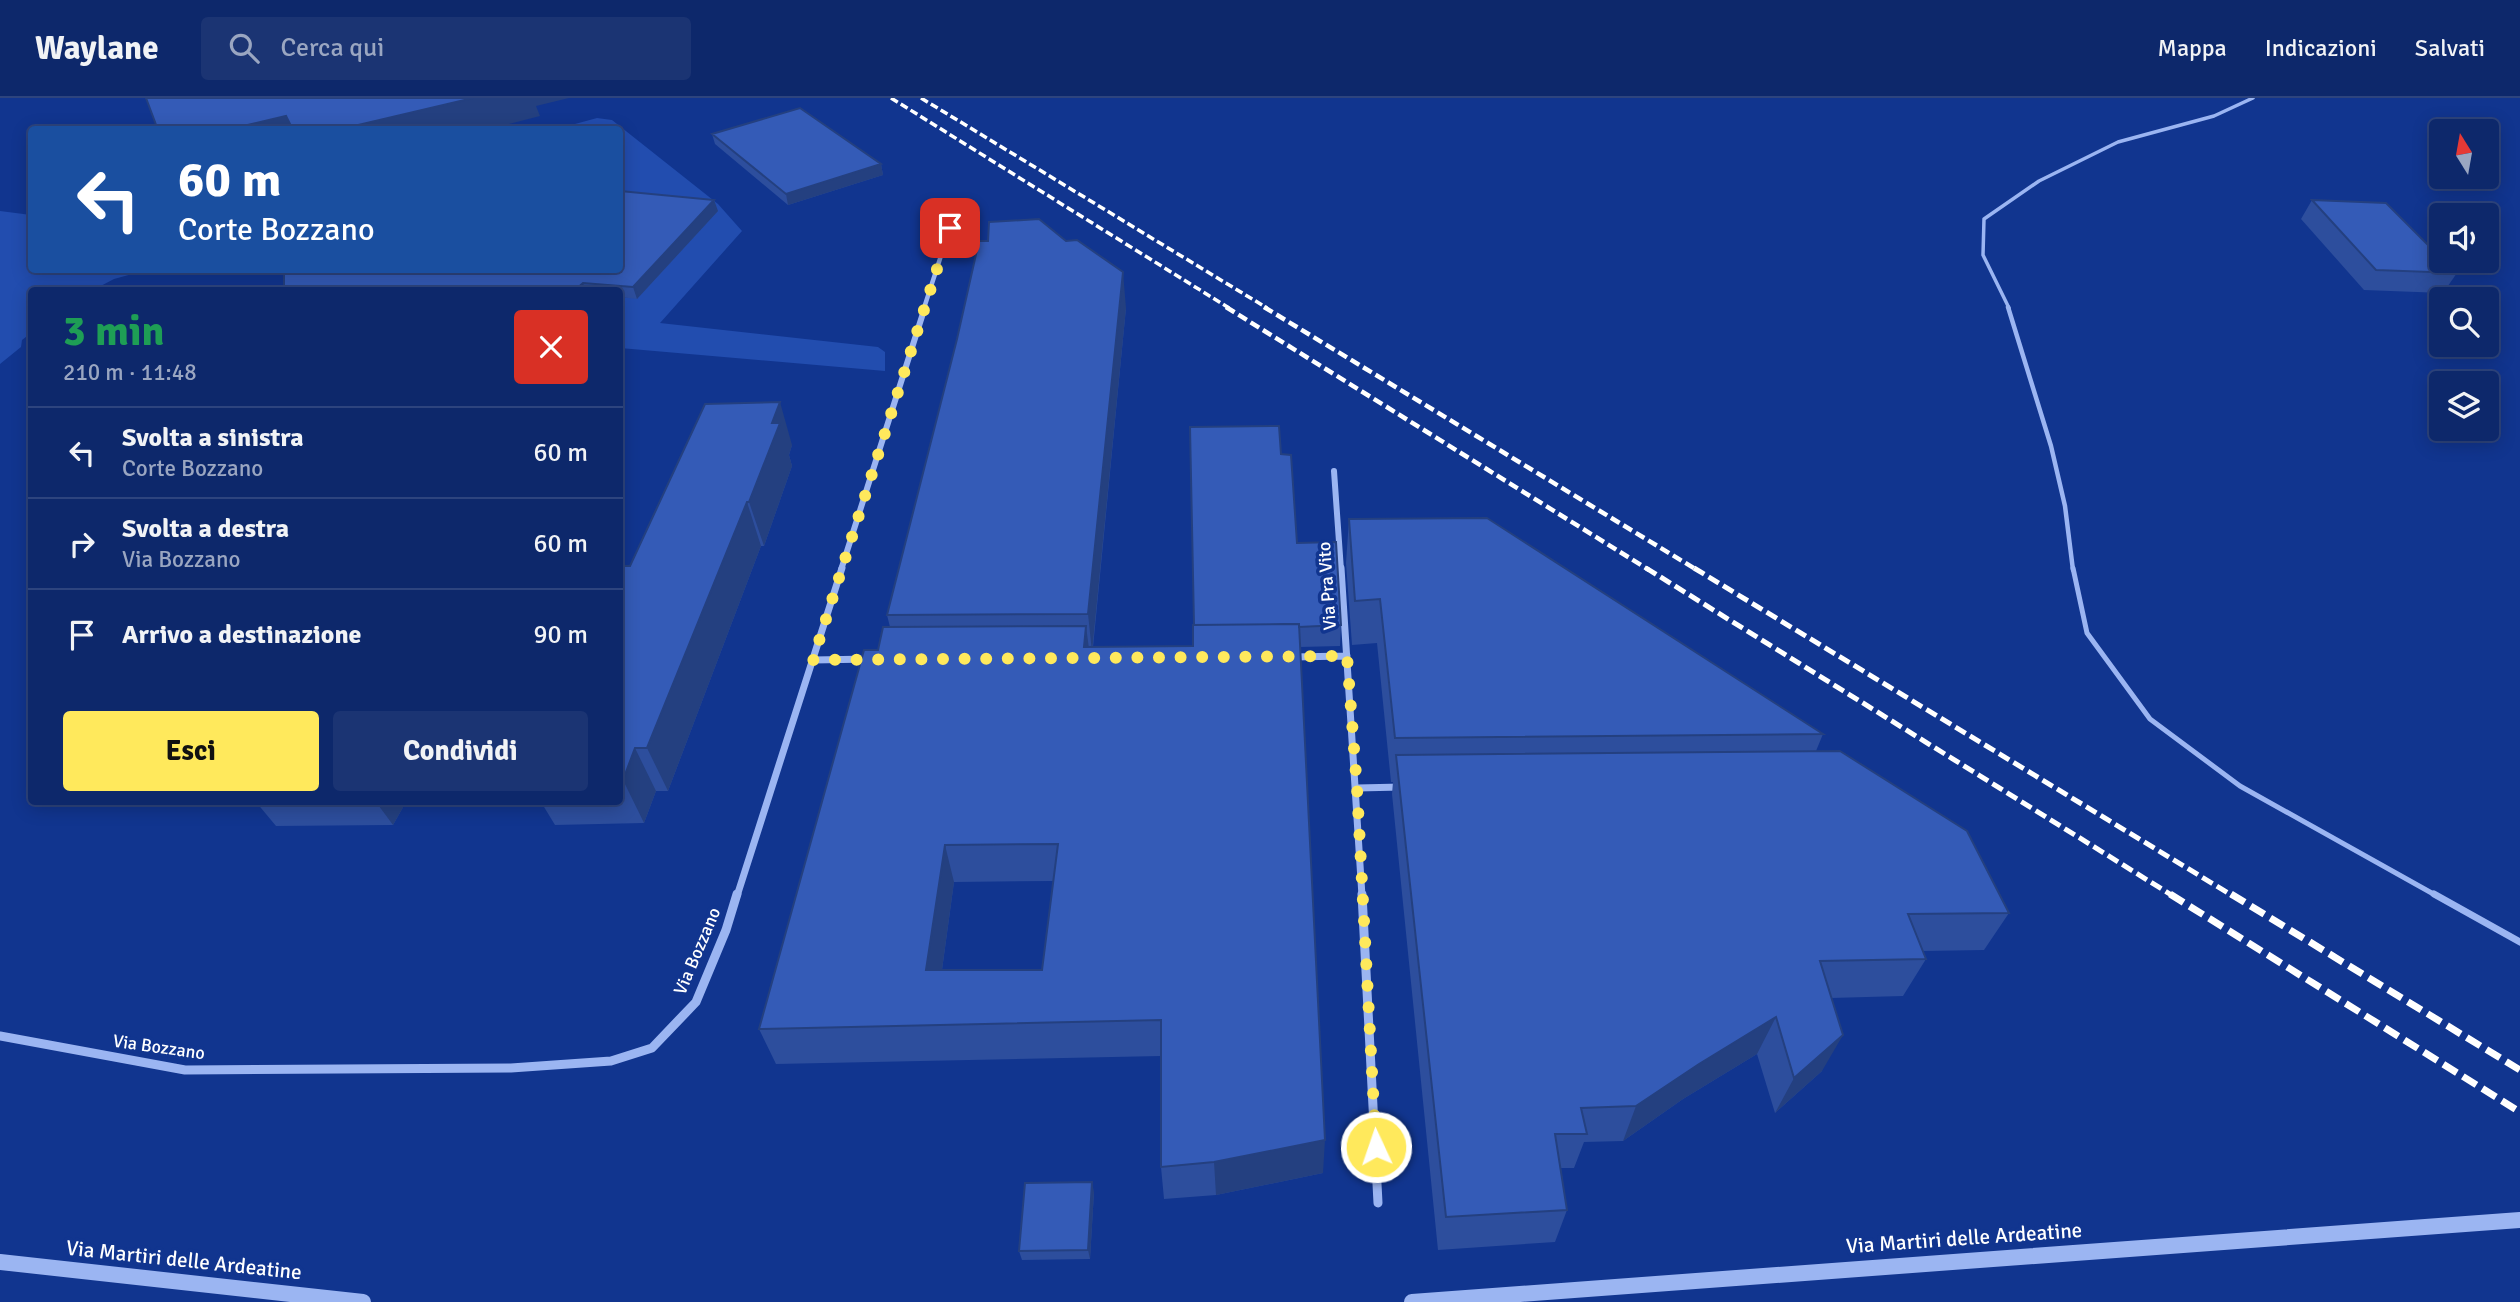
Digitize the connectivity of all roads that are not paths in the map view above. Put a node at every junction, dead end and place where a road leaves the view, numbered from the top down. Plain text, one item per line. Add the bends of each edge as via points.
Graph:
1 (2253, 98) edge
2 (950, 228) dead end
3 (1334, 471) dead end
4 (1347, 656) junction
5 (1279, 657) edge
6 (882, 659) edge
7 (813, 660) junction
8 (1412, 787) edge
9 (1357, 788) junction
10 (2520, 942) edge
11 (0, 1036) edge
12 (1378, 1203) dead end
13 (2520, 1220) edge
14 (0, 1262) edge
15 (363, 1302) edge
16 (1412, 1302) edge

1 - 10 lane via 2214,116 2118,142 2039,181 1984,219 1983,255 2007,302 2051,446 2087,633 2150,719 2240,786
2 - 7 street, Via Bozzano
3 - 4 street, Via Pra Vito
4 - 5 street
4 - 9 street, Via Pra Vito
6 - 7 street
7 - 11 street, Via Bozzano via 726,930 696,1002 652,1048 611,1061 511,1068 185,1070
8 - 9 street
9 - 12 street, Via Pra Vito
13 - 16 street, Via Martiri delle Ardeatine
14 - 15 street, Via Martiri delle Ardeatine

